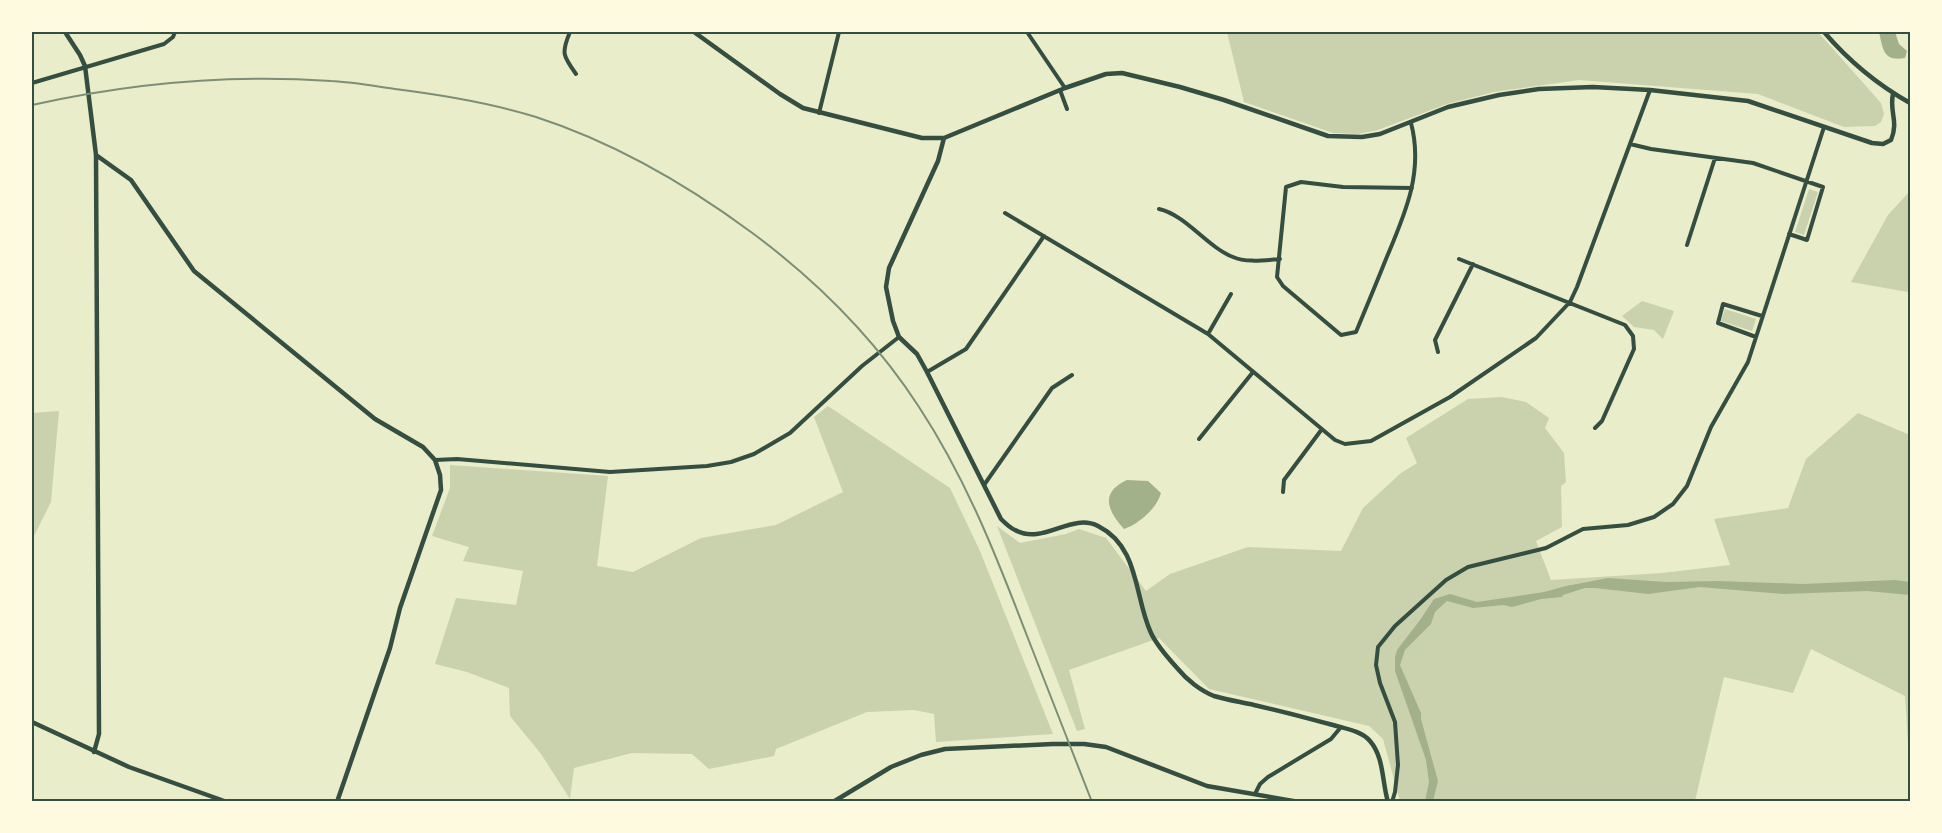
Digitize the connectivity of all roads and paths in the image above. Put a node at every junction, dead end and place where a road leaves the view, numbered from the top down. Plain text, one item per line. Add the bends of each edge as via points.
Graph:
1 (65, 32) edge
2 (175, 32) edge
3 (570, 32) edge
4 (694, 32) edge
5 (839, 32) edge
6 (1027, 32) edge
7 (1824, 32) edge
8 (85, 66) junction
9 (576, 74) dead end
10 (32, 83) edge
11 (1062, 89) junction
12 (1650, 90) junction
13 (1893, 93) junction
14 (1911, 103) edge
15 (1067, 110) dead end
16 (819, 113) junction
17 (1411, 123) junction
18 (1824, 128) junction
19 (944, 138) junction
20 (1630, 144) junction
21 (96, 155) junction
22 (1715, 158) junction
23 (1805, 180) junction
24 (1412, 188) junction
25 (1159, 209) dead end
26 (1005, 213) dead end
27 (1789, 234) junction
28 (1044, 236) junction
29 (1687, 245) dead end
30 (1280, 259) junction
31 (1459, 259) dead end
32 (1473, 264) junction
33 (1231, 294) dead end
34 (1570, 302) junction
35 (1762, 316) junction
36 (1208, 334) junction
37 (899, 337) junction
38 (1756, 337) junction
39 (1438, 352) dead end
40 (927, 372) junction
41 (1253, 372) junction
42 (1072, 375) dead end
43 (1595, 428) dead end
44 (1322, 429) junction
45 (1199, 439) dead end
46 (435, 460) junction
47 (984, 485) junction
48 (1283, 492) dead end
49 (32, 722) edge
50 (1341, 727) junction
51 (94, 752) junction
52 (1255, 795) junction
53 (227, 801) edge
54 (337, 801) edge
55 (833, 801) edge
56 (1299, 801) edge
57 (1390, 801) edge

1 - 8 street
2 - 8 street via 164,44
3 - 9 street via 563,53
4 - 16 street via 780,94
5 - 16 street
6 - 11 street
7 - 13 street
8 - 10 street
8 - 21 street
11 - 15 street
11 - 17 street via 1106,74 1122,73 1213,97 1328,136 1371,136
11 - 19 street
12 - 17 street via 1539,89 1474,100
12 - 18 street via 1748,101
12 - 20 street
13 - 14 street
13 - 18 street via 1896,130 1891,140 1872,143
16 - 19 street via 922,138
17 - 24 street via 1415,139
18 - 23 street
19 - 37 street via 938,161 889,268 886,287
20 - 22 street
20 - 34 street
21 - 46 street via 131,180 194,271 375,419 423,447
21 - 51 street via 99,734
22 - 23 street via 1753,163
22 - 29 street
23 - 27 street
23 - 27 street via 1823,188 1807,240
24 - 30 street via 1301,182 1286,187
24 - 30 street via 1356,332 1341,335 1282,286 1277,277
25 - 30 street via 1168,211 1234,258
26 - 28 street
27 - 35 street
28 - 36 street
28 - 40 street via 966,349
31 - 32 street
32 - 34 street
32 - 39 street via 1435,340
33 - 36 street
34 - 43 street via 1625,325 1633,336 1634,348 1602,421
34 - 44 street via 1536,338 1450,397 1371,441 1345,444
35 - 38 street
35 - 38 street via 1723,304 1718,323
36 - 41 street
37 - 40 street via 917,354
37 - 46 street via 790,433 731,462 610,472
38 - 57 street via 1748,362 1711,427 1687,486 1673,504 1654,517 1628,525 1583,530 1546,548 1468,567 1446,580 1395,626 1378,647 1380,683 1395,722 1398,765
40 - 47 street
41 - 44 street
41 - 45 street
42 - 47 street via 1052,388
44 - 48 street via 1284,480
46 - 54 street via 441,490
47 - 50 street via 1001,519 1026,535 1084,522 1097,525 1113,537 1134,571 1150,631 1158,646 1200,689 1214,696
49 - 51 street
50 - 52 street via 1331,739 1268,777
50 - 57 street via 1370,740
51 - 53 street
52 - 55 street via 1207,786 1106,747 1053,744 945,748 891,767
52 - 56 street

